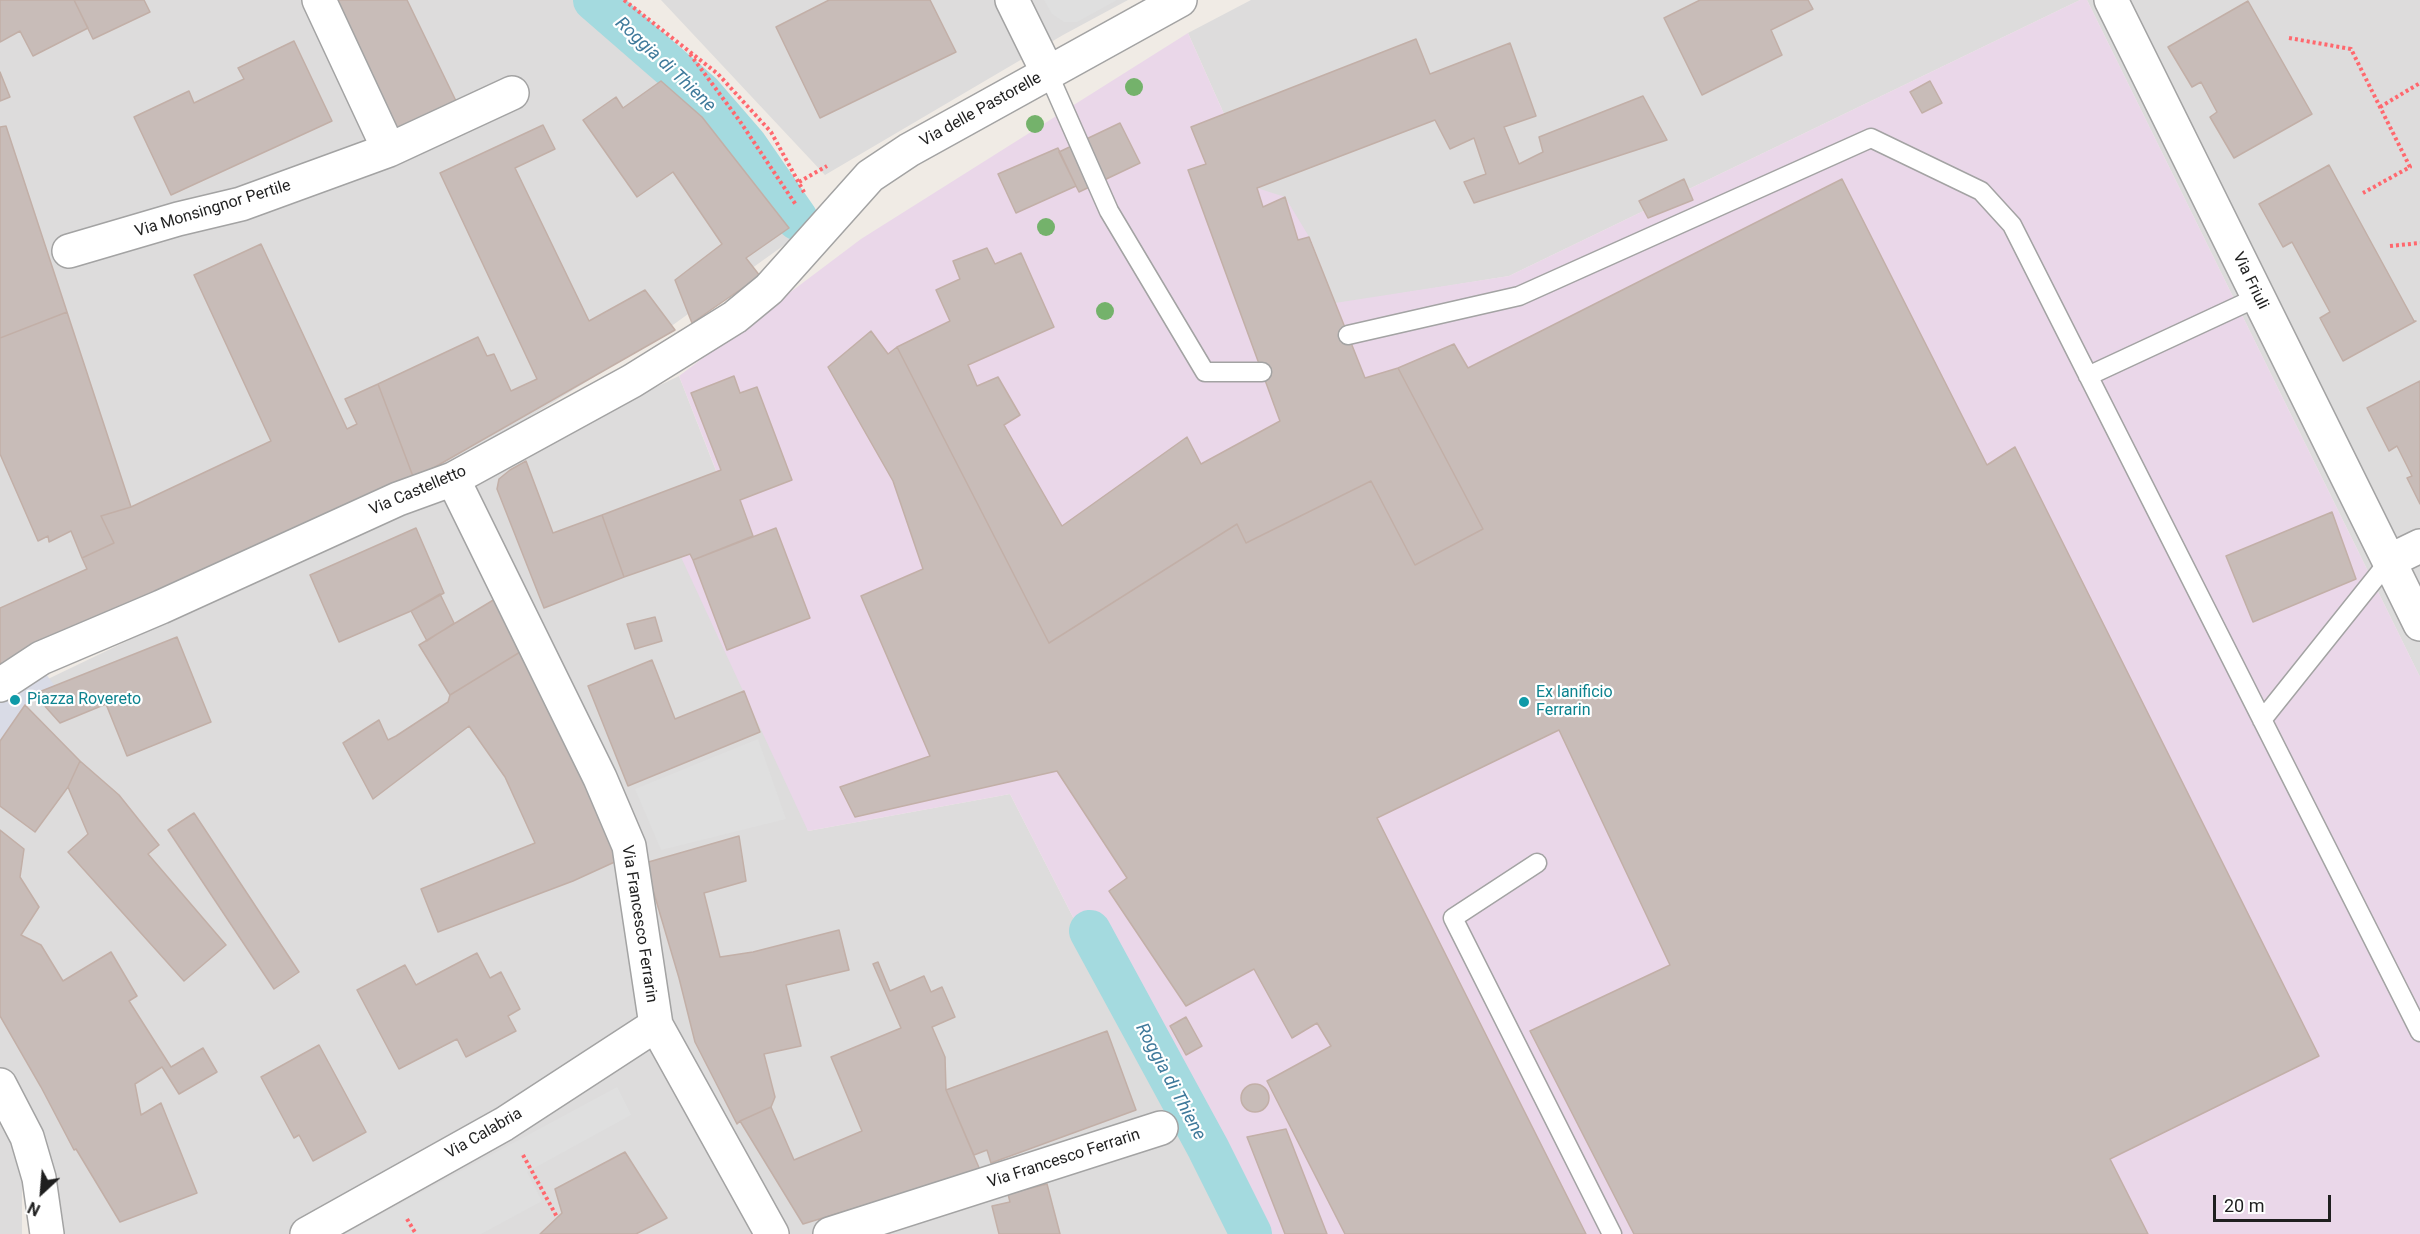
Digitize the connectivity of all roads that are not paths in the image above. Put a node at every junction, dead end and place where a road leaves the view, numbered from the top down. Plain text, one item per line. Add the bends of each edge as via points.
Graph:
1 (319, 0) edge
2 (1012, 0) edge
3 (1180, 0) edge
4 (2111, 0) edge
5 (1048, 73) junction
6 (512, 93) dead end
7 (389, 150) junction
8 (805, 248) joint
9 (69, 251) dead end
10 (2258, 297) junction
11 (1348, 334) dead end
12 (1262, 372) dead end
13 (2088, 376) junction
14 (453, 478) junction
15 (2420, 546) edge
16 (2389, 561) junction
17 (2420, 624) edge
18 (0, 685) edge
19 (2262, 720) junction
20 (1537, 863) dead end
21 (656, 1025) junction
22 (2420, 1032) edge
23 (0, 1085) edge
24 (1161, 1128) dead end
25 (47, 1234) edge
26 (307, 1234) edge
27 (772, 1234) edge
28 (830, 1234) edge
29 (1612, 1234) edge

1 - 7 street
2 - 5 street
3 - 5 street, Via delle Pastorelle
4 - 10 street, Via Friuli
5 - 8 street, Via delle Pastorelle via 870,176
5 - 12 lane via 1108,211 1205,372
6 - 7 street, Via Monsingnor Pertile
7 - 9 street, Via Monsingnor Pertile via 241,204
8 - 14 street, Via Castelletto via 769,289 735,318 632,381
10 - 13 lane
10 - 16 street, Via Friuli
11 - 13 lane via 1519,296 1871,138 1982,191 2012,225
13 - 19 lane
14 - 18 street, Via Castelletto via 41,658
14 - 21 street, Via Francesco Ferrarin via 600,778 629,846
15 - 16 street
16 - 17 street, Via Friuli
16 - 19 lane
19 - 22 lane
20 - 29 lane via 1453,918
21 - 26 street, Via Calabria via 504,1124
21 - 27 street, Via Francesco Ferrarin
23 - 25 street via 27,1137 39,1178
24 - 28 street, Via Francesco Ferrarin

